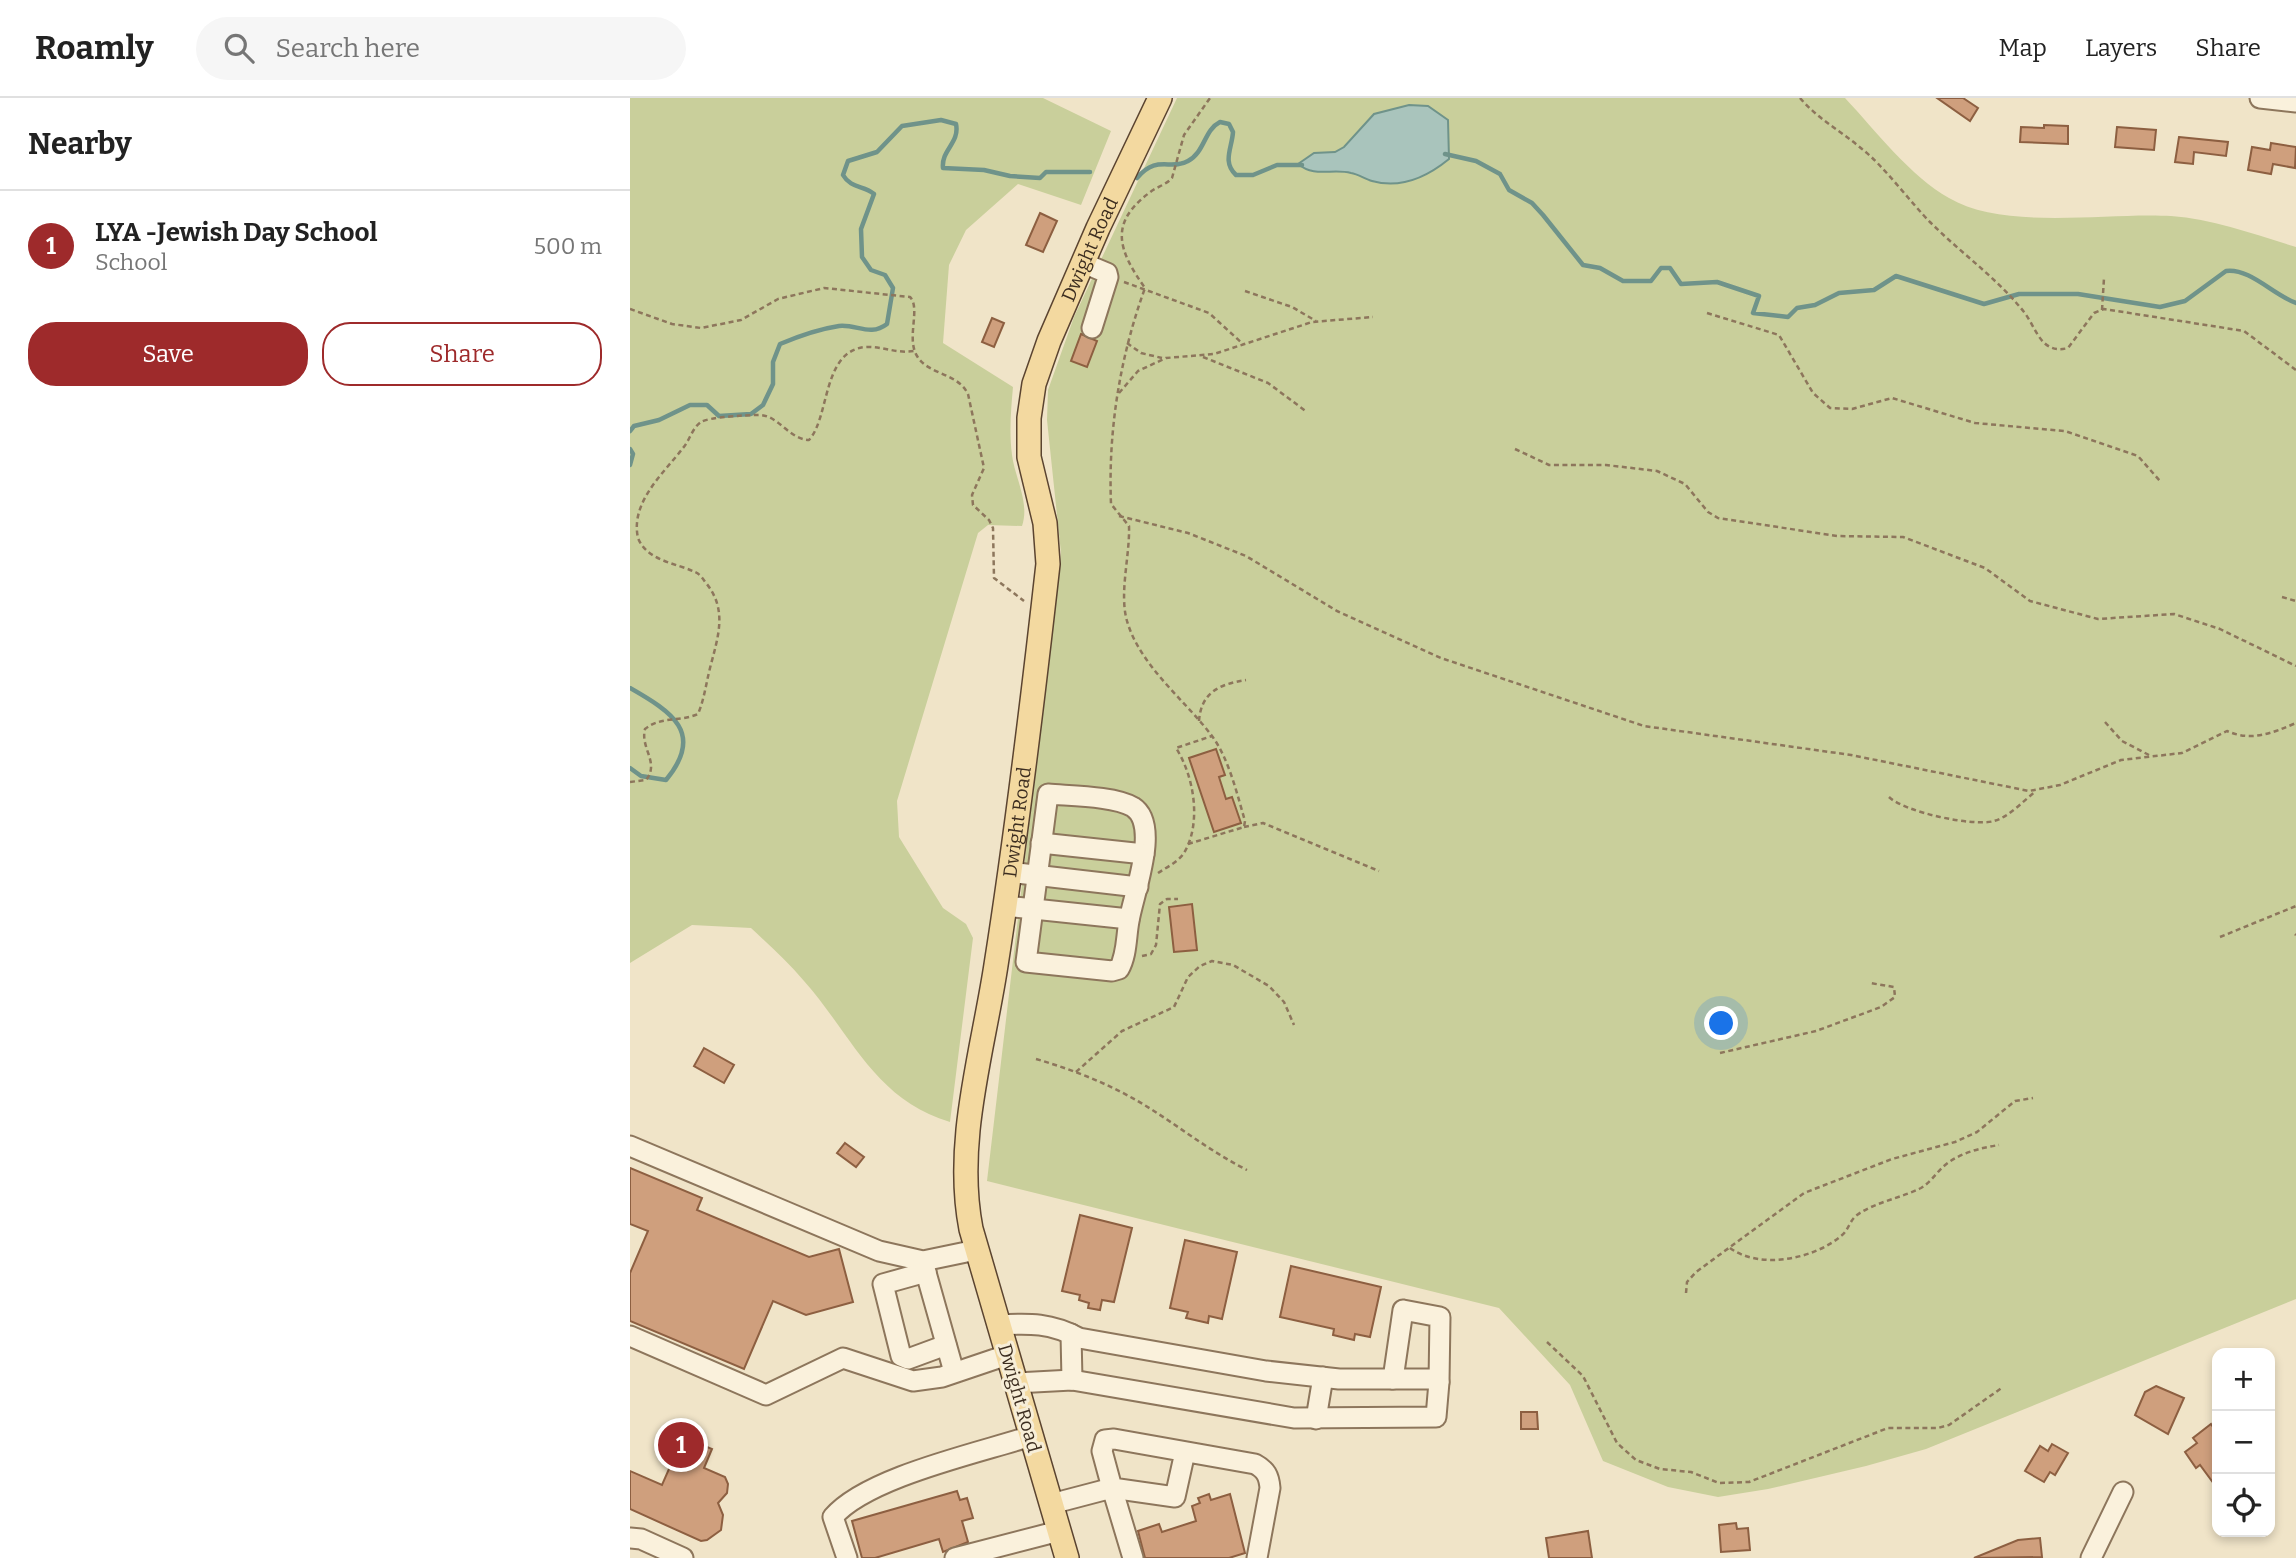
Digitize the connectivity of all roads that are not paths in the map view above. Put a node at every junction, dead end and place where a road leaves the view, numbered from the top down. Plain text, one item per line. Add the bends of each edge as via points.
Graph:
1 (1160, 98) edge
2 (2260, 98) edge
3 (2296, 102) edge
4 (1083, 262) junction
5 (1092, 328) dead end
6 (1016, 820) junction
7 (1043, 834) junction
8 (1143, 854) junction
9 (1009, 872) junction
10 (1037, 876) junction
11 (1138, 887) junction
12 (1004, 906) junction
13 (1033, 908) junction
14 (1129, 919) junction
15 (630, 1146) edge
16 (976, 1250) junction
17 (924, 1267) junction
18 (998, 1325) junction
19 (1071, 1334) junction
20 (630, 1336) edge
21 (946, 1345) junction
22 (1007, 1355) junction
23 (954, 1373) junction
24 (1323, 1377) junction
25 (1392, 1379) junction
26 (1072, 1380) junction
27 (1439, 1382) junction
28 (1015, 1383) junction
29 (1316, 1419) junction
30 (1031, 1436) junction
31 (1185, 1452) junction
32 (1112, 1488) junction
33 (2123, 1492) dead end
34 (1051, 1504) junction
35 (1059, 1531) junction
36 (630, 1538) edge
37 (683, 1558) edge
38 (847, 1558) edge
39 (955, 1558) edge
40 (1067, 1558) edge
41 (1133, 1558) edge
42 (1257, 1558) edge
43 (2091, 1558) edge

1 - 4 main road, Dwight Road
2 - 3 street
4 - 5 street via 1107,273
4 - 6 main road, Dwight Road via 1039,369 1029,418 1029,457 1048,549
6 - 7 street
6 - 9 main road, Dwight Road
7 - 8 street
7 - 8 street via 1048,794 1119,802 1142,816
7 - 10 street
8 - 11 street
9 - 10 street
9 - 12 main road, Dwight Road
10 - 11 street
10 - 13 street
11 - 14 street
12 - 13 street
12 - 16 main road, Dwight Road via 965,1154 967,1205
13 - 14 street
13 - 14 street via 1027,962 1119,969
15 - 17 street
16 - 17 street
16 - 18 main road, Dwight Road
17 - 21 street
17 - 21 street via 884,1284 901,1356 908,1359
18 - 19 street via 1037,1323 1058,1326
18 - 22 main road, Dwight Road
19 - 24 street via 1266,1371
19 - 26 street
20 - 23 street via 766,1395 843,1358 913,1381
21 - 23 street
22 - 23 street
22 - 28 main road, Dwight Road
24 - 25 street
24 - 29 street
25 - 27 street
25 - 27 street via 1403,1310 1440,1317
26 - 28 street
26 - 29 street
27 - 29 street via 1436,1417
28 - 30 main road, Dwight Road
30 - 34 main road, Dwight Road
30 - 38 street via 899,1479 844,1503 833,1517
31 - 32 street via 1175,1497
31 - 32 street via 1105,1440 1102,1451
31 - 42 street via 1263,1468 1270,1488
32 - 34 street
32 - 41 street
33 - 43 street
34 - 35 main road, Dwight Road
35 - 39 street
35 - 40 main road, Dwight Road
36 - 37 street

